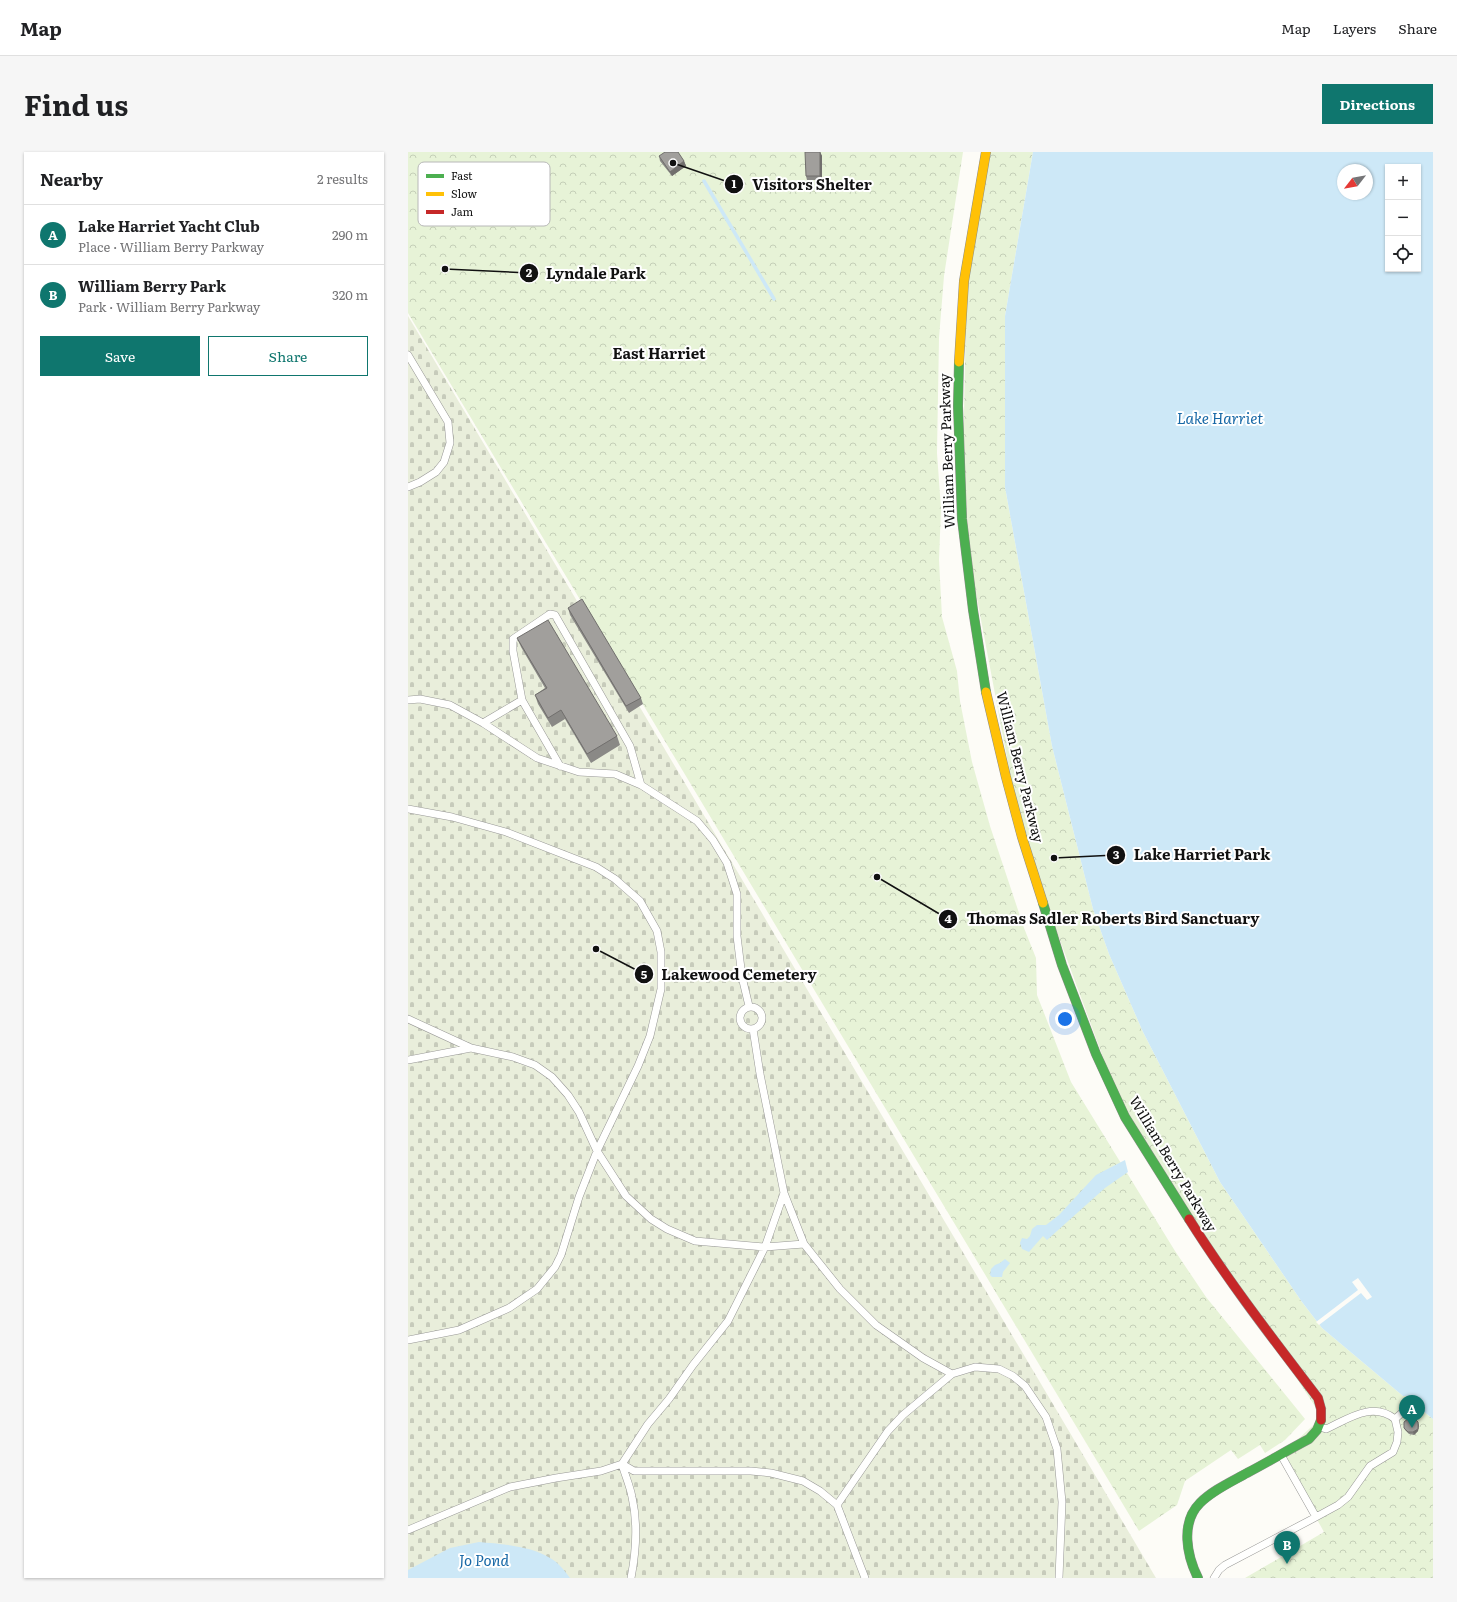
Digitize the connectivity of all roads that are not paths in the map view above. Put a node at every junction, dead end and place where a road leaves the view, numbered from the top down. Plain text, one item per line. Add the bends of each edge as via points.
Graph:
1 (986, 152) edge
2 (408, 355) edge
3 (408, 487) edge
4 (408, 700) edge
5 (522, 700) junction
6 (483, 723) junction
7 (560, 766) junction
8 (641, 785) junction
9 (408, 809) edge
10 (749, 1006) junction
11 (408, 1019) edge
12 (753, 1029) junction
13 (471, 1048) junction
14 (408, 1060) edge
15 (597, 1151) junction
16 (784, 1193) junction
17 (804, 1244) junction
18 (766, 1247) junction
19 (408, 1340) edge
20 (952, 1374) junction
21 (1414, 1402) dead end
22 (1395, 1419) junction
23 (1319, 1427) junction
24 (1281, 1455) junction
25 (622, 1464) junction
26 (837, 1505) junction
27 (1316, 1517) junction
28 (409, 1527) edge
29 (631, 1578) edge
30 (865, 1578) edge
31 (1059, 1578) edge
32 (1198, 1578) edge
33 (1214, 1578) edge

1 - 23 street, William Berry Parkway via 964,281 958,406 962,519 973,610 987,694 1006,777 1062,965 1096,1054 1125,1117 1210,1252 1318,1398 1322,1409
2 - 3 lane via 448,422 450,443 444,462 436,472
4 - 6 lane via 420,699 450,705
5 - 6 lane
5 - 7 lane
5 - 8 lane via 513,638 550,614 555,615 630,746
6 - 7 lane via 536,758
7 - 8 lane via 579,772 615,774
8 - 10 lane via 697,820 727,863 737,894 737,936
9 - 15 lane via 452,817 506,832 596,867 615,879 640,901 657,931 661,952 661,989 650,1036
10 - 12 lane via 757,1008 761,1014 762,1022
10 - 12 lane via 742,1009 739,1020 746,1028
11 - 13 lane
12 - 16 lane
13 - 14 lane
13 - 15 lane via 513,1057 535,1065 552,1077 579,1112
15 - 18 lane via 626,1196 651,1219 667,1229 695,1241
15 - 19 lane via 561,1255 555,1267 537,1289 493,1317 459,1330
16 - 17 lane
16 - 18 lane
17 - 18 lane
17 - 20 lane via 840,1289 876,1325 923,1358
18 - 25 lane via 728,1321 670,1399 648,1424
20 - 26 lane via 888,1431
20 - 31 lane via 975,1367 999,1369 1025,1386 1046,1417 1057,1449 1062,1502
21 - 22 lane
22 - 23 lane via 1389,1414 1368,1410 1326,1429
22 - 27 lane via 1398,1432 1393,1452 1370,1466 1348,1497
23 - 24 street via 1309,1439
24 - 27 lane
24 - 32 street via 1214,1492 1197,1506 1191,1517 1187,1549 1191,1566
25 - 26 lane via 634,1471 771,1473 803,1481
25 - 28 lane via 601,1471 510,1487
25 - 29 lane via 632,1498 636,1532
26 - 30 lane
27 - 33 lane via 1233,1561 1219,1570

